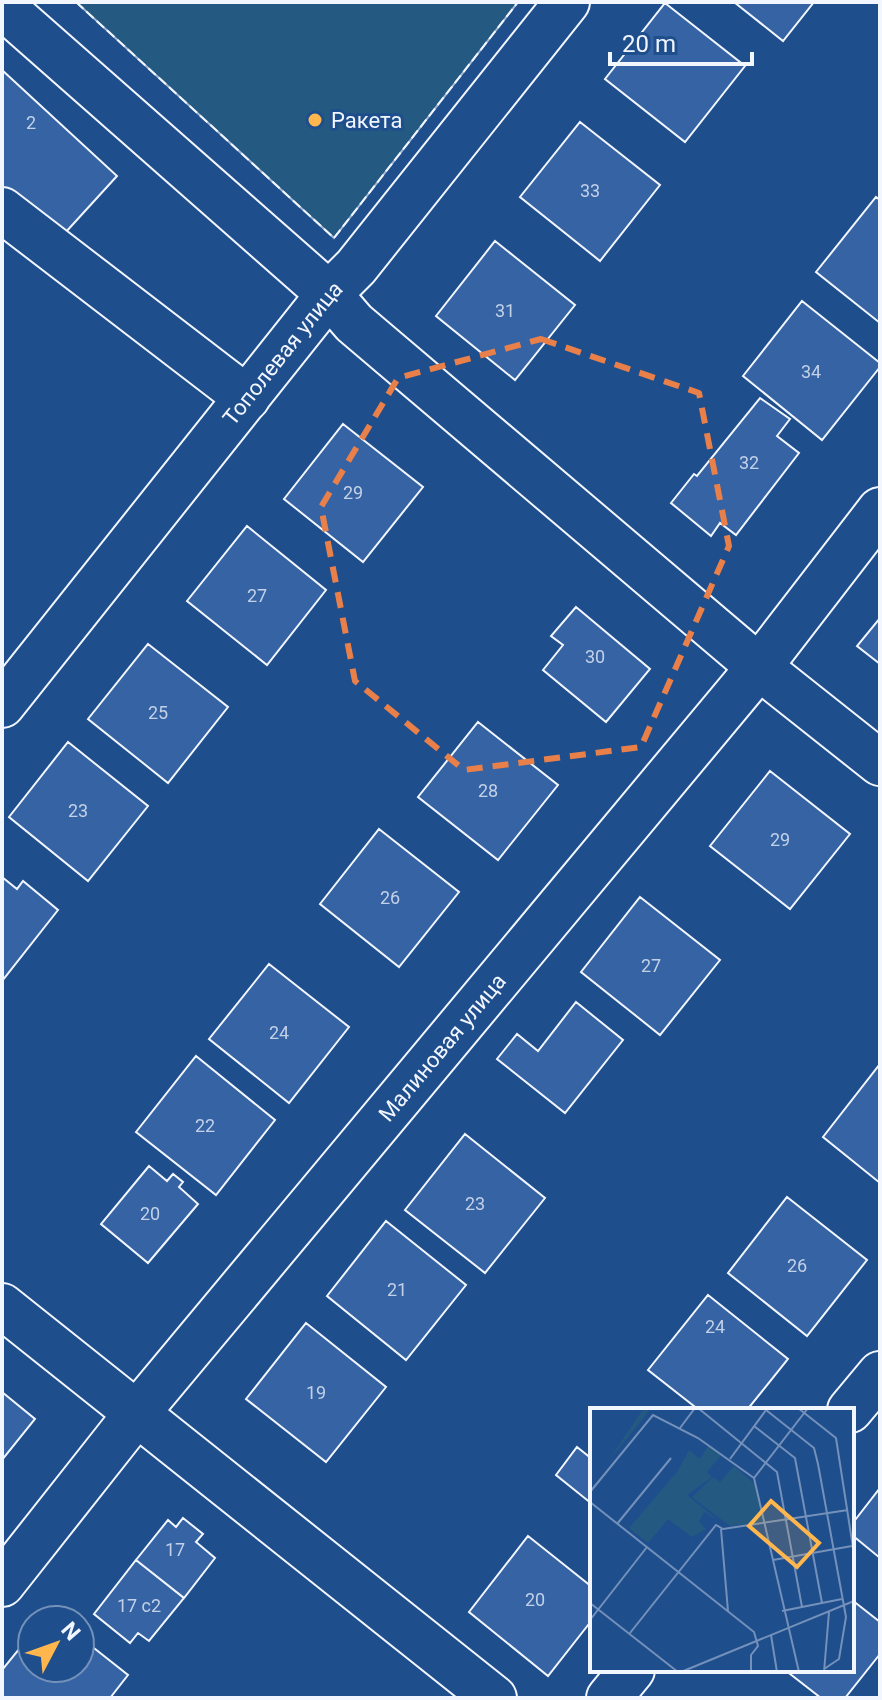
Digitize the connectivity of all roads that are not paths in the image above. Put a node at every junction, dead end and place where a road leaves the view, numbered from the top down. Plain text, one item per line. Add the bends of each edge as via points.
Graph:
1 (567, 2) edge
2 (2, 6) edge
3 (2, 210) edge
4 (329, 294) junction
5 (247, 398) junction
6 (880, 510) edge
7 (759, 667) junction
8 (2, 705) edge
9 (880, 763) edge
10 (2, 1306) edge
11 (880, 1374) edge
12 (852, 1408) edge
13 (137, 1413) junction
14 (2, 1584) edge
15 (630, 1672) edge
16 (494, 1698) edge
17 (609, 1698) edge

1 - 4 street, Тополевая улица
2 - 4 street
3 - 5 street
4 - 5 street, Тополевая улица
4 - 7 street via 354,323
5 - 8 street, Тополевая улица
6 - 7 street, Малиновая улица
7 - 9 street
7 - 13 street, Малиновая улица
10 - 13 street
11 - 12 street
13 - 14 street, Малиновая улица
13 - 16 street
15 - 17 street

